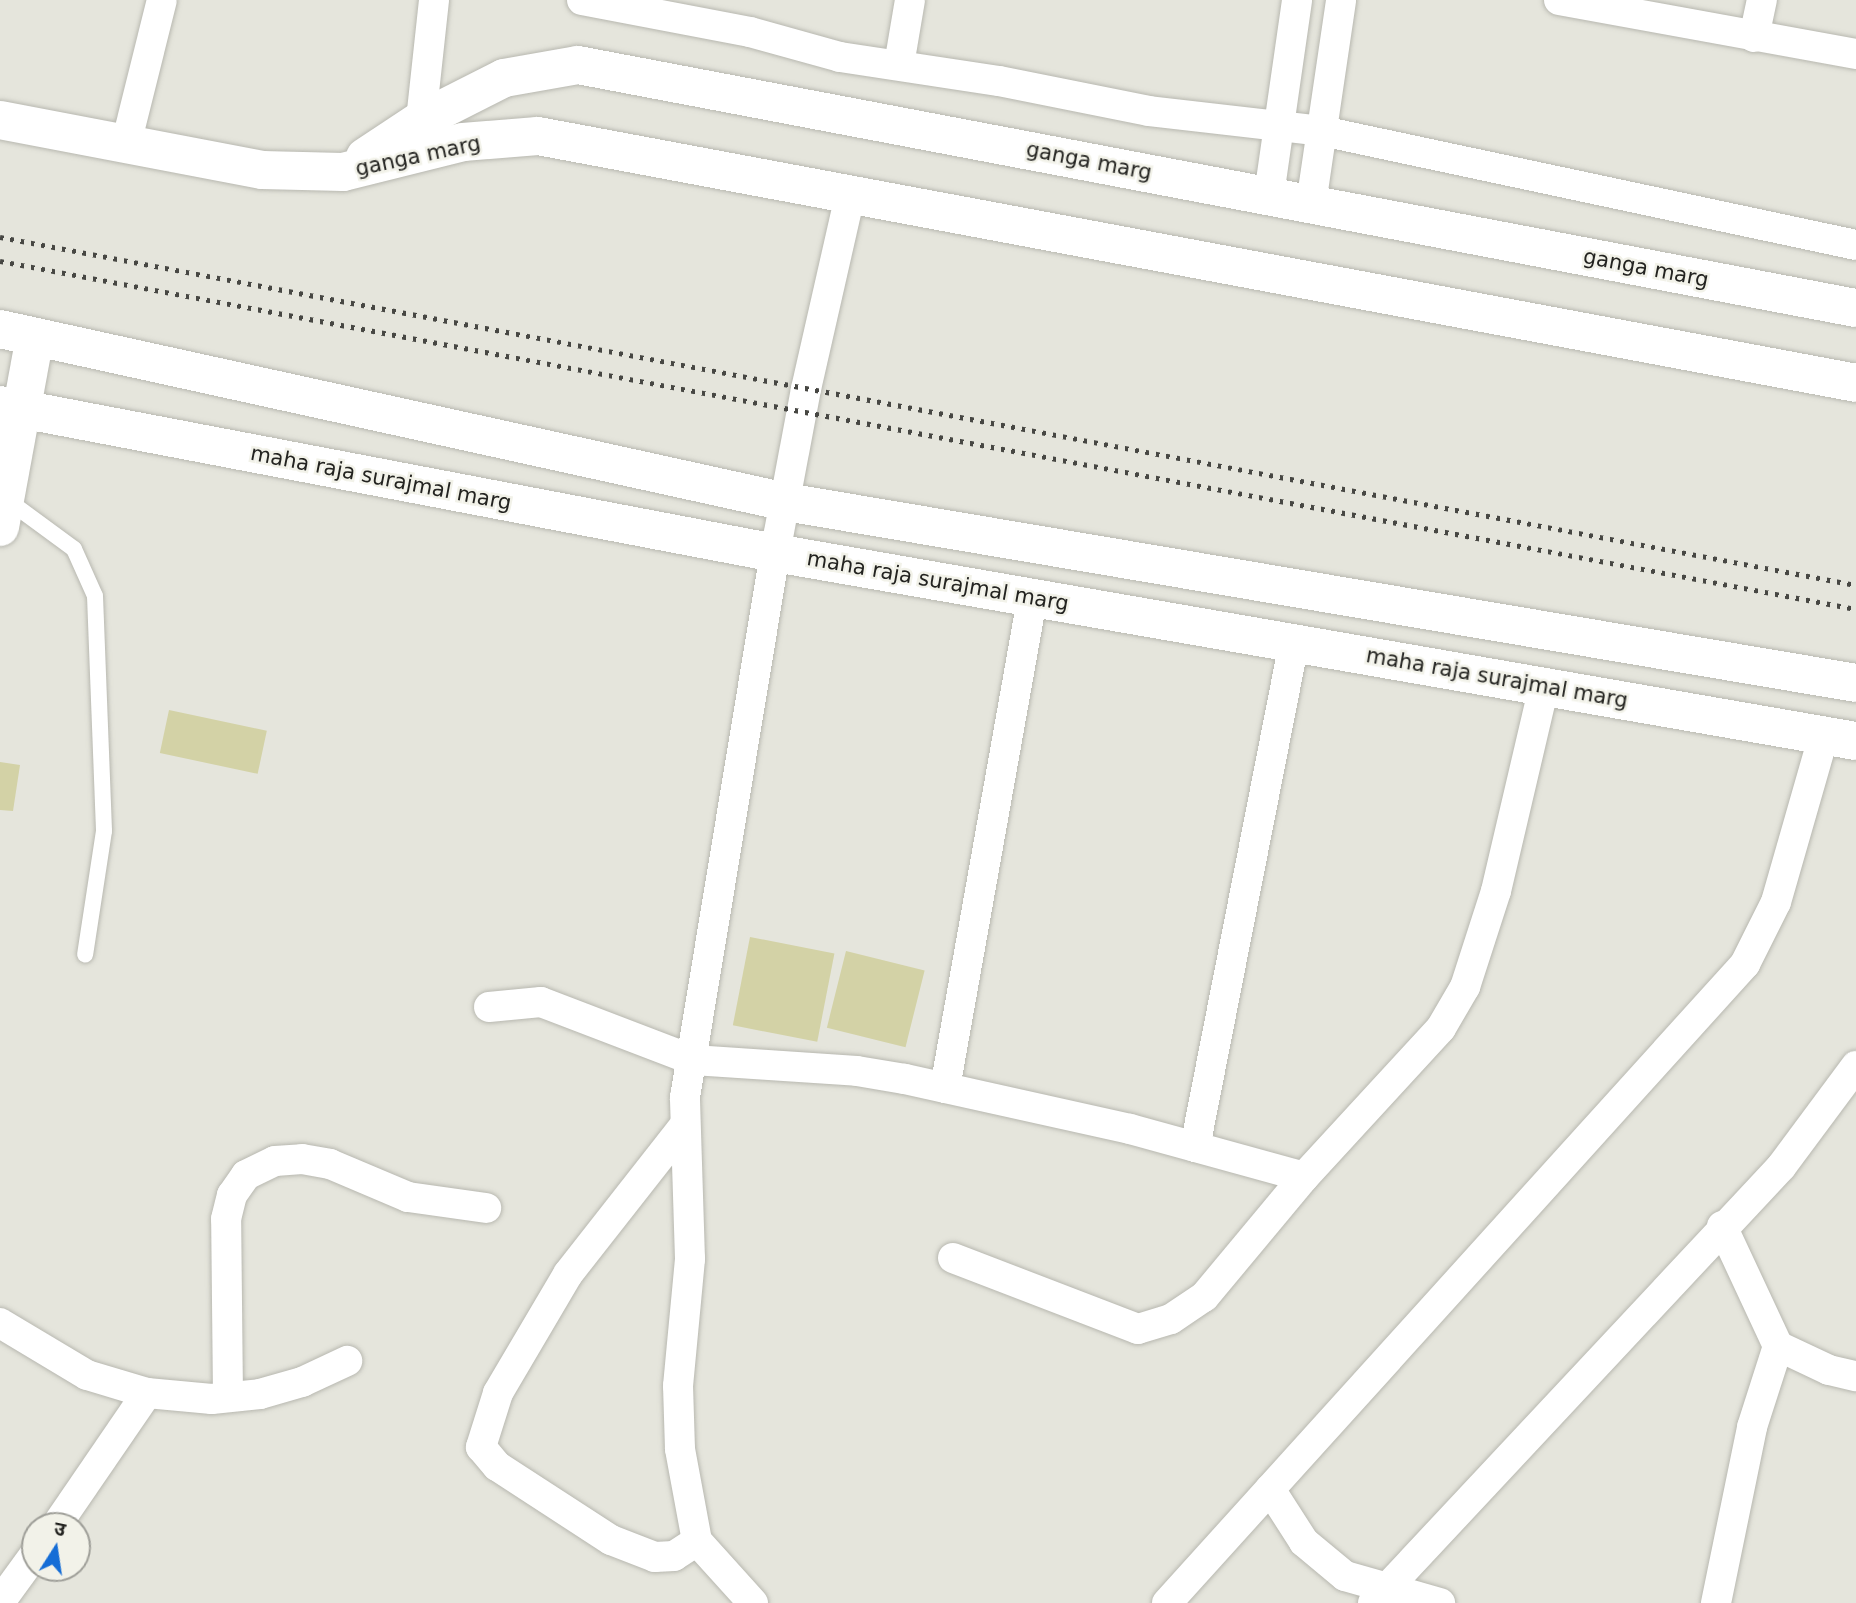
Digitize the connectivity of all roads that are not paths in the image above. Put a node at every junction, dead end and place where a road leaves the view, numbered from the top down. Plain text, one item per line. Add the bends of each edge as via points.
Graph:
1 (162, 0) edge
2 (434, 0) edge
3 (582, 0) edge
4 (910, 0) edge
5 (1297, 0) edge
6 (1341, 0) edge
7 (1762, 0) edge
8 (1578, 2) edge
9 (1755, 37) junction
10 (1856, 54) edge
11 (899, 65) junction
12 (0, 120) edge
13 (1279, 123) junction
14 (1322, 131) junction
15 (424, 135) junction
16 (127, 144) junction
17 (850, 195) junction
18 (1269, 195) junction
19 (1311, 204) junction
20 (1856, 245) edge
21 (1856, 308) edge
22 (18, 333) edge
23 (1856, 383) edge
24 (11, 407) edge
25 (8, 449) edge
26 (786, 502) junction
27 (3, 513) edge
28 (775, 554) junction
29 (1032, 598) junction
30 (1294, 643) junction
31 (1856, 682) edge
32 (1544, 687) junction
33 (1840, 738) edge
34 (85, 955) dead end
35 (489, 1007) dead end
36 (693, 1060) junction
37 (1856, 1066) edge
38 (945, 1088) junction
39 (684, 1126) junction
40 (1195, 1147) junction
41 (1304, 1177) junction
42 (486, 1208) dead end
43 (1722, 1226) junction
44 (953, 1258) dead end
45 (0, 1323) edge
46 (1778, 1346) junction
47 (347, 1361) dead end
48 (1856, 1376) edge
49 (147, 1394) junction
50 (228, 1397) junction
51 (1270, 1489) junction
52 (66, 1512) edge
53 (697, 1541) junction
54 (21, 1573) edge
55 (1378, 1596) edge
56 (0, 1602) edge
57 (753, 1603) edge
58 (1167, 1603) edge
59 (1440, 1603) edge
60 (1716, 1603) edge

1 - 16 street
2 - 15 street
3 - 11 street via 750,32 840,57
4 - 11 street
5 - 13 street
6 - 14 street
7 - 9 street
8 - 9 street
9 - 10 street
11 - 13 street via 1149,111
12 - 16 street, ganga marg
13 - 14 street
13 - 18 street
14 - 19 street
14 - 20 street
15 - 16 street, ganga marg via 343,172 262,170
15 - 17 street, ganga marg via 463,142 538,136
15 - 18 street, ganga marg via 504,79 579,65
17 - 23 street, ganga marg
17 - 26 street
18 - 19 street, ganga marg
19 - 21 street, ganga marg
22 - 24 street
22 - 26 street
24 - 25 street
24 - 28 street, maha raja surajmal marg
25 - 27 street
26 - 28 street
26 - 31 street
27 - 34 lane via 74,549 95,596 104,831
28 - 29 street, maha raja surajmal marg
28 - 36 street
29 - 30 street, maha raja surajmal marg
29 - 38 street
30 - 32 street, maha raja surajmal marg
30 - 40 street
32 - 33 street, maha raja surajmal marg
32 - 41 street via 1496,891 1465,987 1441,1028
33 - 51 street via 1776,902 1745,964
35 - 36 street via 524,1002 556,1005
36 - 38 street via 857,1071
36 - 39 street
37 - 43 street via 1781,1167
38 - 40 street
39 - 53 street via 690,1259 678,1386 680,1449
39 - 53 street via 568,1274 498,1393 481,1447 497,1466 611,1540 655,1557 674,1556
40 - 41 street
41 - 44 street via 1203,1297 1171,1319 1138,1329
42 - 50 street via 408,1197 330,1164 302,1160 275,1161 246,1175 232,1195 226,1219
43 - 46 street
43 - 55 street
45 - 49 street via 87,1375
46 - 48 street via 1829,1370
46 - 60 street via 1752,1427
47 - 50 street via 302,1382
49 - 50 street
49 - 52 street
51 - 55 street via 1304,1542
51 - 58 street
53 - 57 street
54 - 56 street
55 - 59 street

